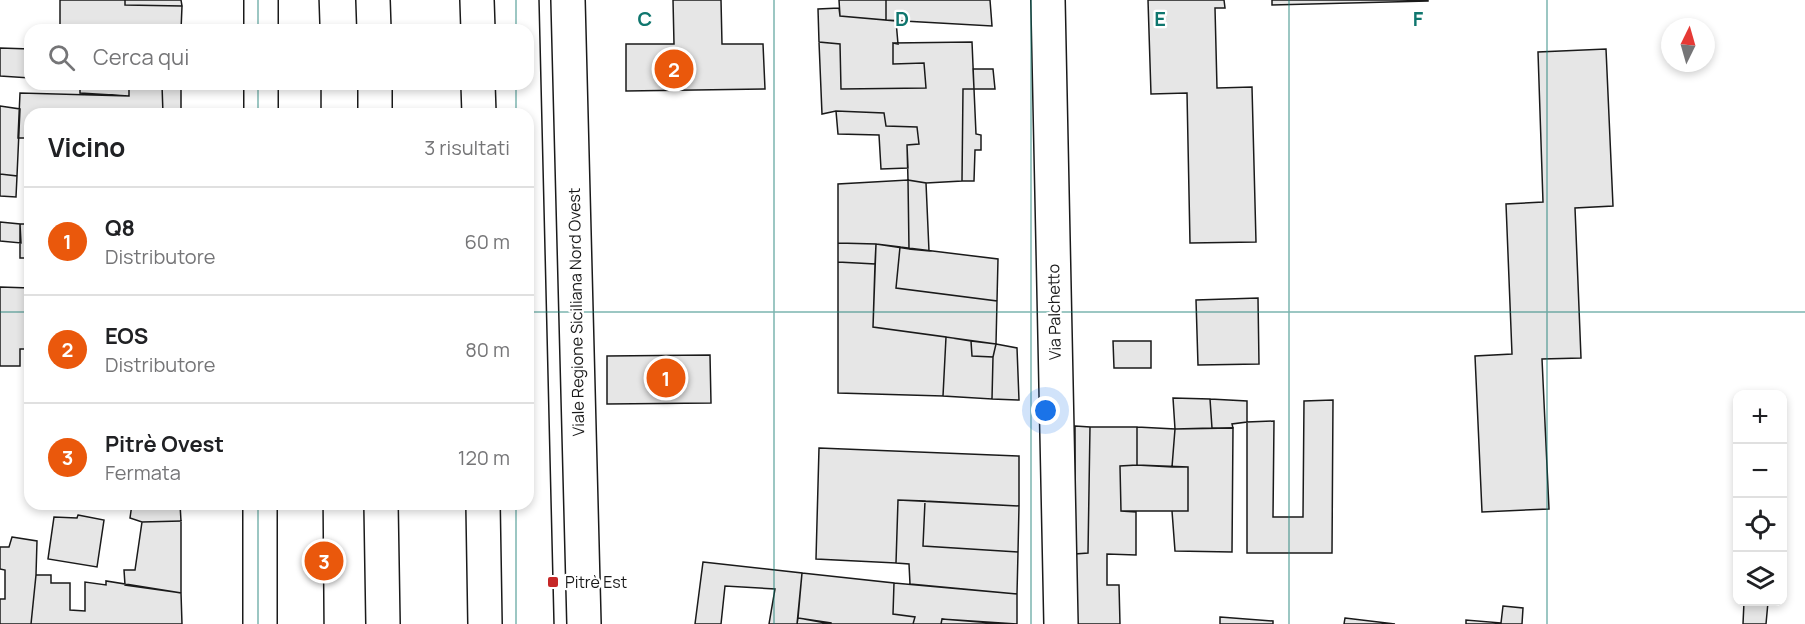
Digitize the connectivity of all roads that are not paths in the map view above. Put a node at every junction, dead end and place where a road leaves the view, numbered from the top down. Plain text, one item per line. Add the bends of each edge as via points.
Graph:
1 (261, 0) edge
2 (374, 0) edge
3 (477, 0) edge
4 (568, 0) edge
5 (1048, 0) edge
6 (261, 24) edge
7 (374, 24) edge
8 (478, 24) edge
9 (261, 90) edge
10 (375, 90) edge
11 (478, 90) edge
12 (261, 108) edge
13 (375, 108) edge
14 (479, 108) edge
15 (260, 510) edge
16 (381, 510) edge
17 (483, 510) edge
18 (587, 618) edge
19 (260, 624) edge
20 (383, 624) edge
21 (484, 624) edge
22 (1061, 624) edge

1 - 6 street
2 - 7 street
3 - 8 street
4 - 18 street, Viale Regione Siciliana Nord Ovest
5 - 22 street, Via Palchetto
9 - 12 street
10 - 13 street
11 - 14 street
15 - 19 street
16 - 20 street
17 - 21 street

